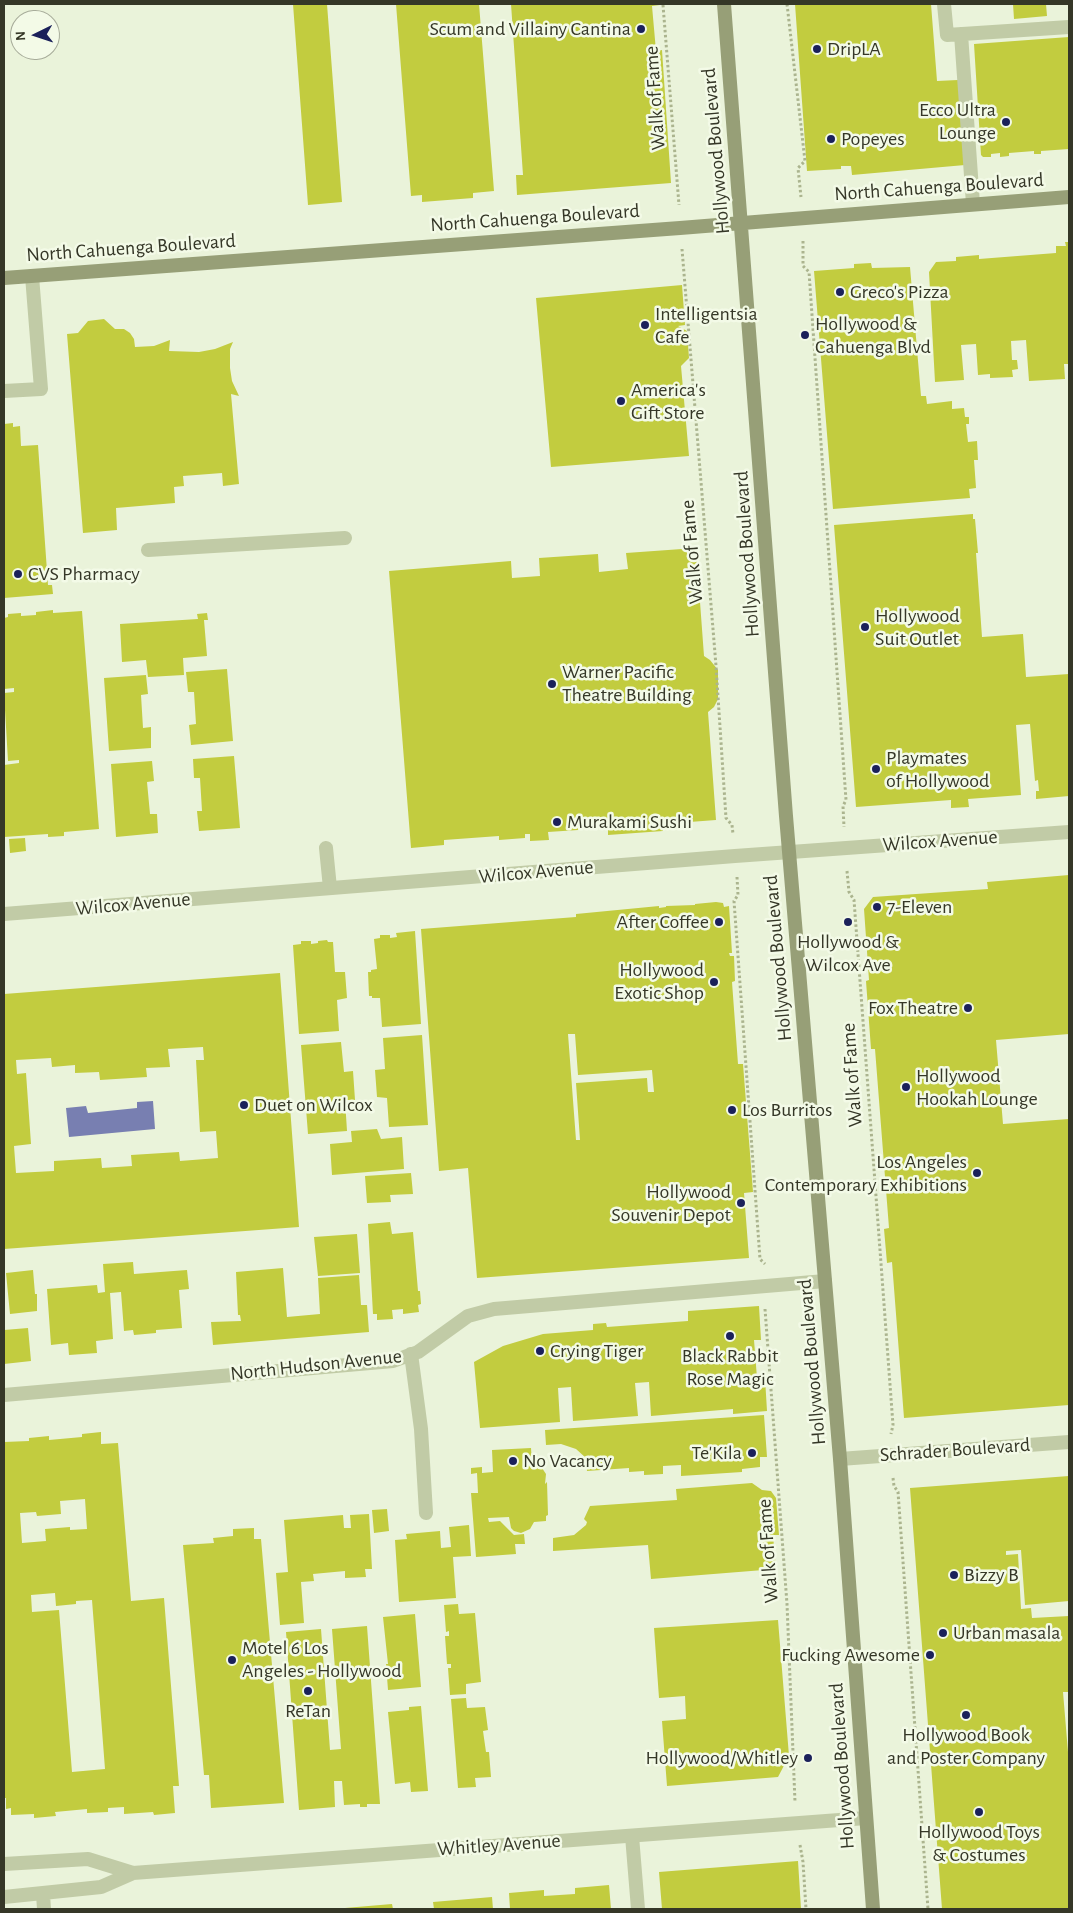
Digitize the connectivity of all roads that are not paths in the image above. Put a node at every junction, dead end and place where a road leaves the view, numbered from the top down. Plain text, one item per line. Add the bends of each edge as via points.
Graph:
1 (724, 4) edge
2 (944, 4) edge
3 (1069, 27) edge
4 (961, 34) junction
5 (1069, 197) edge
6 (973, 204) junction
7 (742, 223) junction
8 (32, 276) junction
9 (4, 278) edge
10 (4, 392) edge
11 (345, 538) dead end
12 (148, 550) dead end
13 (1069, 832) edge
14 (326, 848) dead end
15 (789, 852) junction
16 (330, 888) junction
17 (4, 914) edge
18 (825, 1281) junction
19 (411, 1354) junction
20 (4, 1395) edge
21 (1069, 1442) edge
22 (840, 1459) junction
23 (426, 1513) dead end
24 (866, 1818) junction
25 (632, 1836) junction
26 (4, 1864) edge
27 (133, 1873) junction
28 (43, 1894) junction
29 (4, 1897) edge
30 (44, 1909) edge
31 (638, 1909) edge
32 (873, 1909) edge

1 - 7 main road, Hollywood Boulevard
2 - 4 street via 947,35
3 - 4 street
4 - 6 street
5 - 6 main road, North Cahuenga Boulevard
6 - 7 main road, North Cahuenga Boulevard
7 - 8 main road, North Cahuenga Boulevard
7 - 15 main road, Hollywood Boulevard
8 - 9 main road, North Cahuenga Boulevard
8 - 10 street via 41,389
11 - 12 street
13 - 15 street, Wilcox Avenue
14 - 16 street
15 - 16 street, Wilcox Avenue
15 - 18 main road, Hollywood Boulevard
16 - 17 street, Wilcox Avenue
18 - 19 street, North Hudson Avenue via 494,1309 468,1316
18 - 22 main road, Hollywood Boulevard
19 - 20 street, North Hudson Avenue via 393,1361
19 - 23 street via 421,1429
21 - 22 street, Schrader Boulevard
22 - 24 main road, Hollywood Boulevard
24 - 25 street, Whitley Avenue
24 - 32 main road, Hollywood Boulevard
25 - 27 street, Whitley Avenue
25 - 31 street
26 - 27 street, Whitley Avenue via 88,1859
27 - 28 street, Whitley Avenue via 101,1887
28 - 29 street, Whitley Avenue
28 - 30 street

